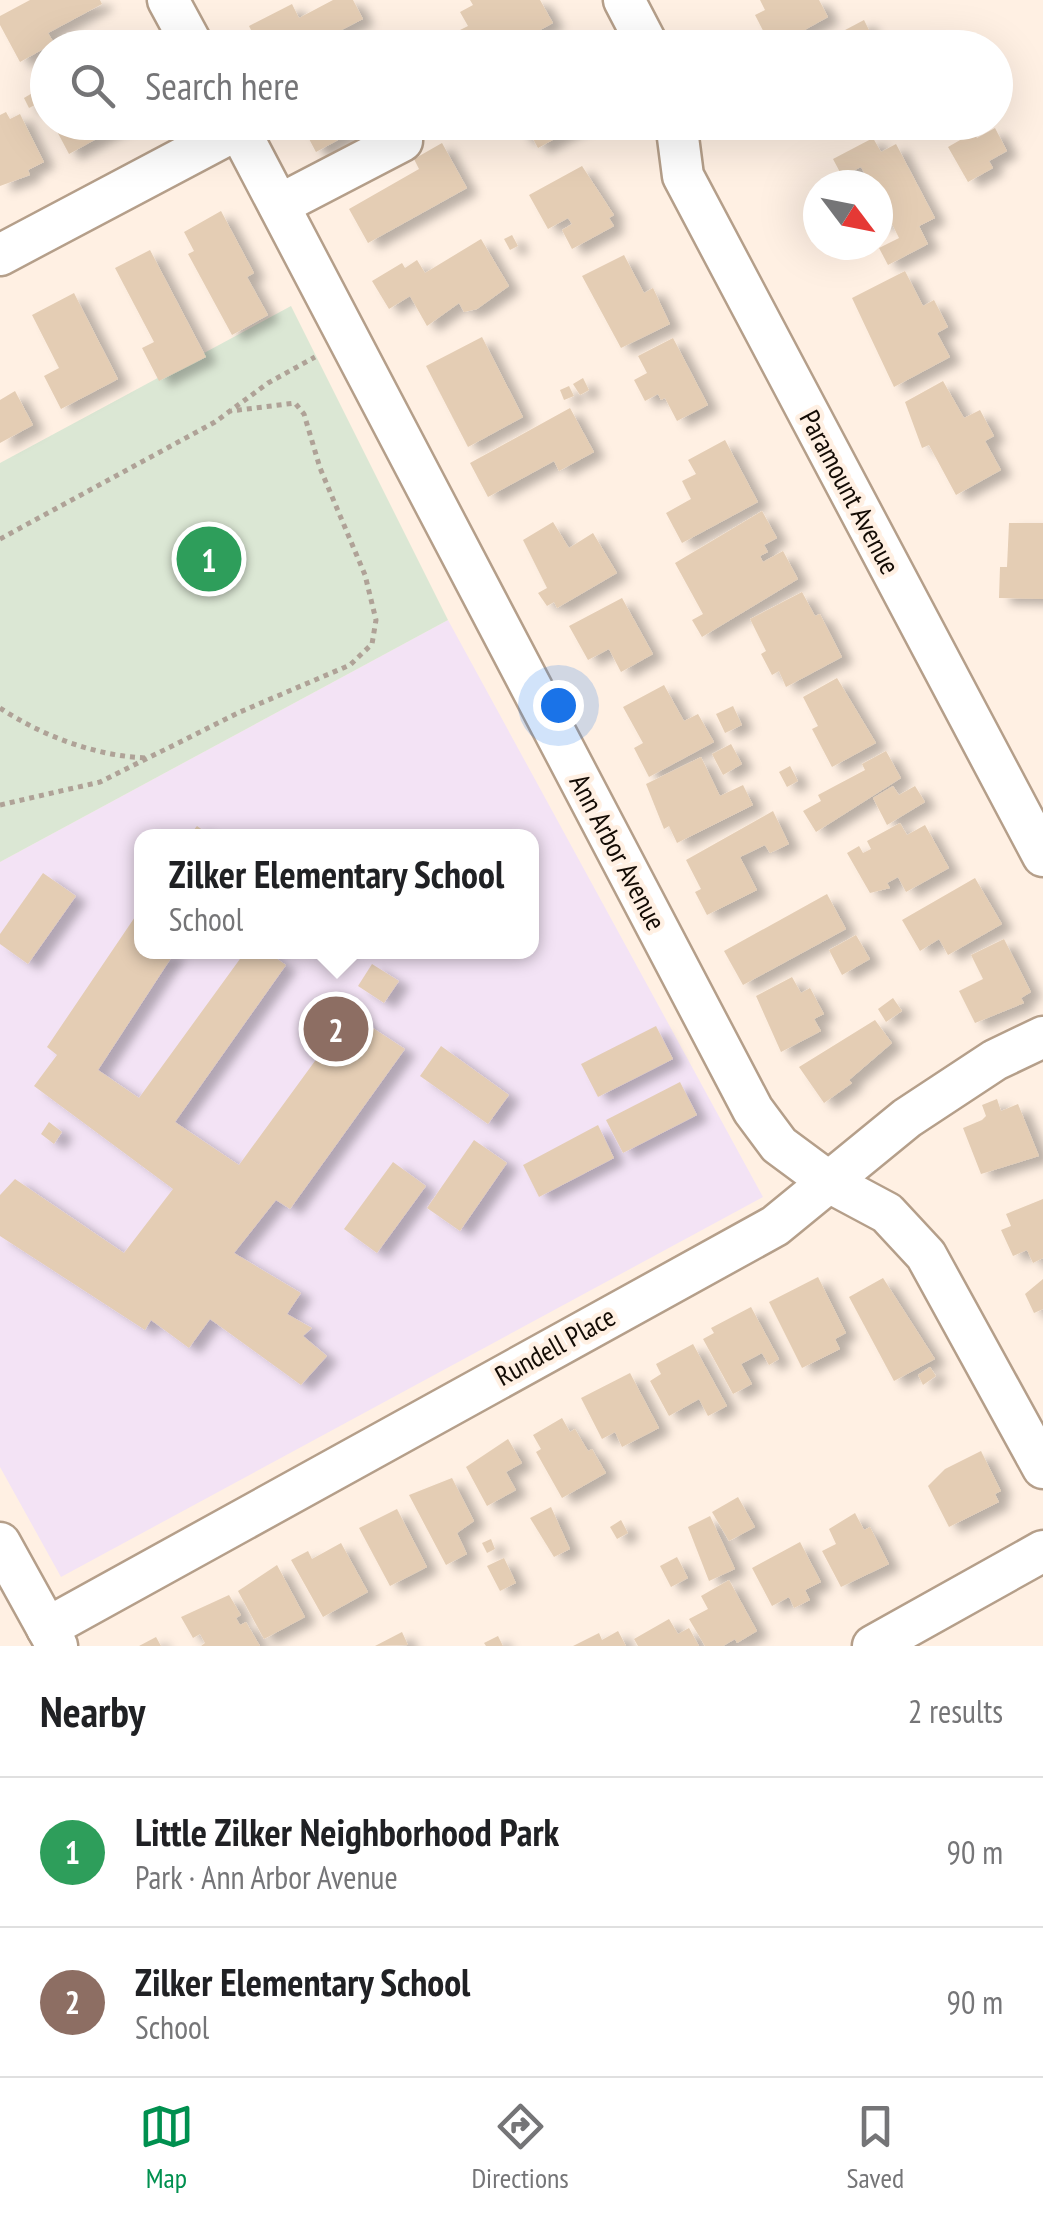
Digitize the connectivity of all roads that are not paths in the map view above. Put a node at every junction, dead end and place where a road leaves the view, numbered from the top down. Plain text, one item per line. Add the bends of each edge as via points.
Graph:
1 (168, 0) edge
2 (624, 0) edge
3 (184, 30) edge
4 (640, 30) edge
5 (211, 140) edge
6 (244, 140) edge
7 (678, 140) edge
8 (402, 141) dead end
9 (279, 205) junction
10 (0, 255) edge
11 (1043, 856) edge
12 (1043, 1037) edge
13 (829, 1182) junction
14 (1043, 1468) edge
15 (0, 1544) edge
16 (1043, 1551) edge
17 (52, 1637) edge
18 (872, 1646) edge

1 - 3 street
2 - 4 street
5 - 10 street
6 - 9 street, Ann Arbor Avenue
7 - 11 street, Paramount Avenue via 683,176
8 - 9 street
9 - 13 street, Ann Arbor Avenue via 753,1110 779,1146
12 - 13 street, Rundell Place via 907,1118
13 - 14 street, Ann Arbor Avenue via 887,1213 926,1254
13 - 17 street, Rundell Place via 776,1226
15 - 17 street
16 - 18 street

